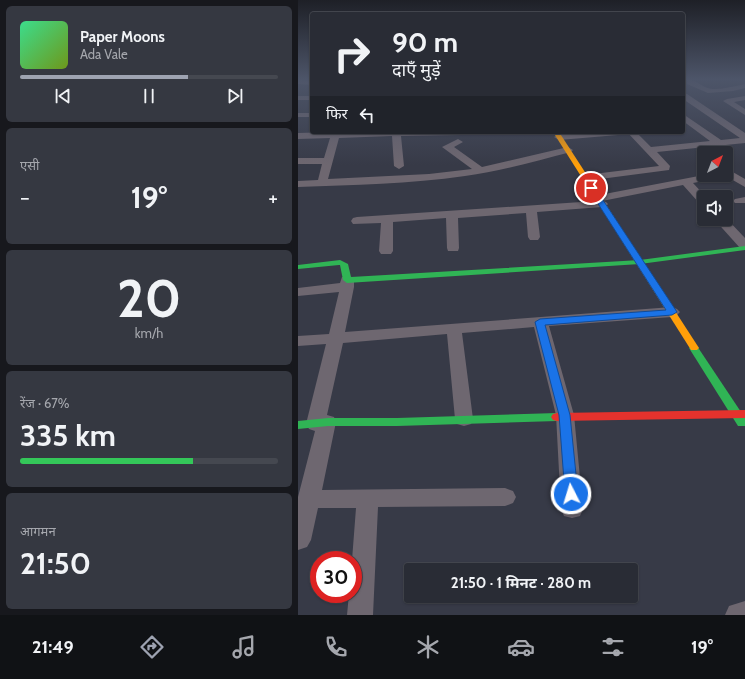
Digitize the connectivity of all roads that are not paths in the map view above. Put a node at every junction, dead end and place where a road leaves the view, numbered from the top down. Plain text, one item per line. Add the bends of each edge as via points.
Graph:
1 (701, 108) edge
2 (298, 115) edge
3 (310, 115) edge
4 (685, 118) edge
5 (335, 134) edge
6 (396, 134) joint
7 (577, 134) edge
8 (633, 134) edge
9 (557, 135) edge
10 (298, 136) edge
11 (745, 139) edge
12 (458, 142) dead end
13 (719, 143) junction
14 (568, 150) junction
15 (649, 150) junction
16 (298, 161) edge
17 (328, 161) junction
18 (399, 166) dead end
19 (480, 170) junction
20 (745, 170) edge
21 (733, 172) edge
22 (585, 178) junction
23 (733, 178) edge
24 (697, 180) edge
25 (686, 182) junction
26 (322, 183) junction
27 (298, 184) edge
28 (745, 184) edge
29 (697, 194) edge
30 (600, 201) junction
31 (530, 208) junction
32 (452, 214) junction
33 (387, 219) junction
34 (357, 221) dead end
35 (726, 226) edge
36 (745, 228) edge
37 (730, 230) junction
38 (534, 237) dead end
39 (745, 247) edge
40 (453, 248) dead end
41 (386, 251) dead end
42 (640, 262) junction
43 (298, 267) edge
44 (347, 283) junction
45 (298, 292) edge
46 (672, 312) junction
47 (540, 322) junction
48 (454, 329) junction
49 (335, 338) junction
50 (298, 342) edge
51 (740, 414) edge
52 (565, 415) junction
53 (464, 419) junction
54 (321, 423) junction
55 (298, 425) edge
56 (745, 428) edge
57 (505, 497) dead end
58 (308, 499) junction
59 (368, 499) junction
60 (572, 509) dead end
61 (299, 540) edge
62 (745, 614) edge
63 (360, 615) edge
64 (738, 615) edge

1 - 11 street
2 - 3 street
4 - 13 street
5 - 6 street
5 - 10 street
5 - 17 street
6 - 18 street
7 - 9 street
8 - 15 street
9 - 14 street
11 - 13 street
12 - 19 street via 446,147
13 - 15 street
14 - 19 street
14 - 22 street
15 - 22 street via 665,168
16 - 17 street
17 - 26 street
19 - 26 street
20 - 21 street
22 - 30 street
23 - 28 street
24 - 25 street
25 - 29 street
25 - 30 street
26 - 27 street
30 - 31 street
30 - 42 street
31 - 32 street
31 - 38 street
32 - 33 street
32 - 40 street
33 - 34 street
33 - 41 street
35 - 37 street
36 - 37 street
37 - 39 street
39 - 42 street
42 - 44 street
42 - 46 street
43 - 44 street via 340,262 344,264
44 - 45 street
44 - 49 street
46 - 47 street
46 - 51 street
47 - 48 street
47 - 52 street
48 - 49 street
48 - 53 street
49 - 50 street
49 - 54 street
51 - 52 street
51 - 56 street
52 - 53 street
52 - 60 street
53 - 54 street
54 - 55 street
54 - 58 street
57 - 59 street
58 - 59 street
58 - 61 street
59 - 63 street
62 - 64 street

